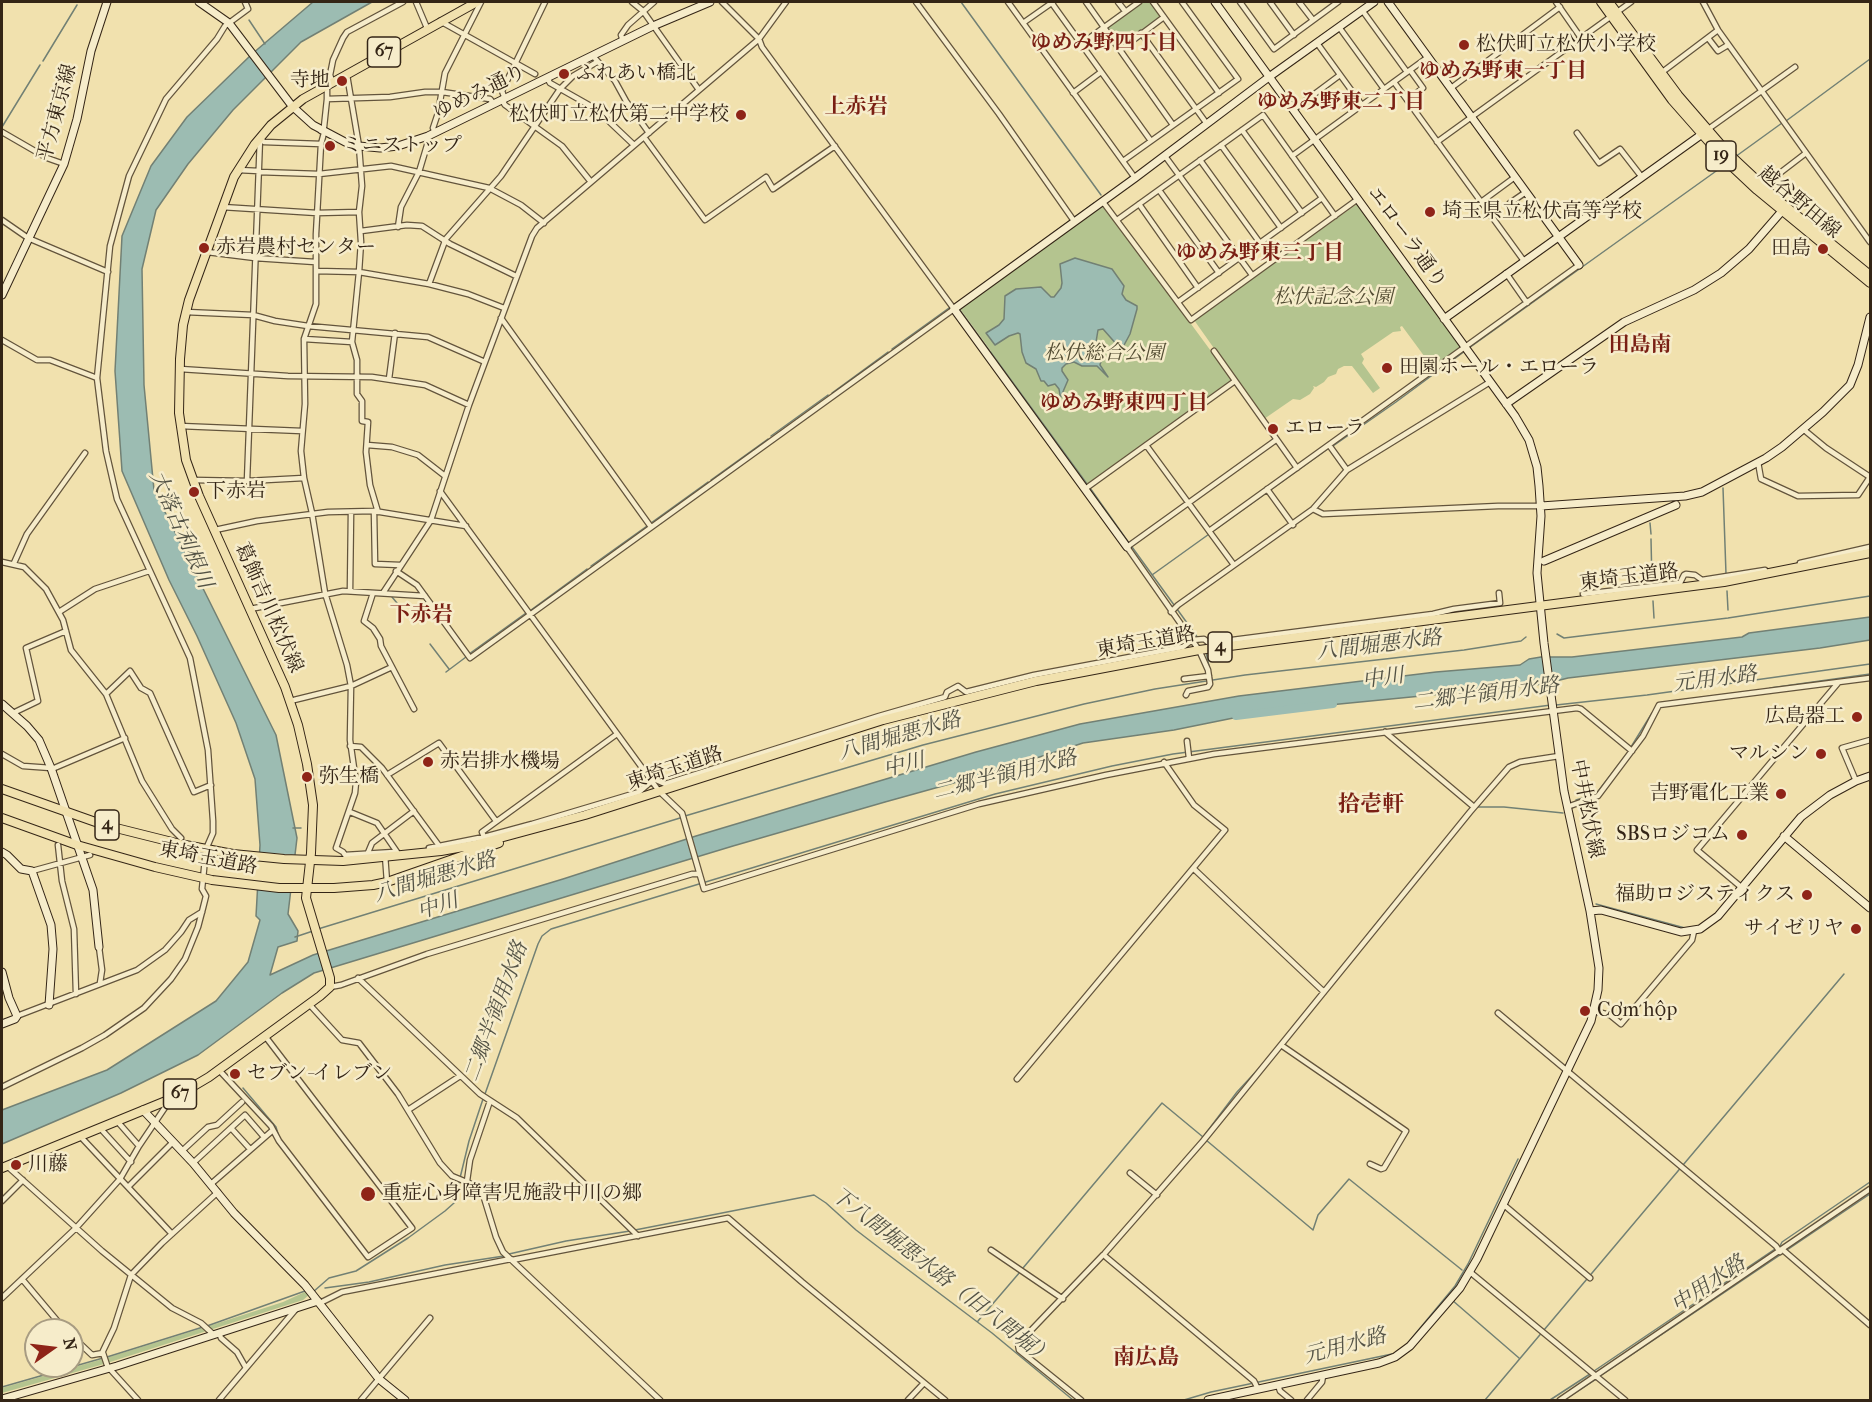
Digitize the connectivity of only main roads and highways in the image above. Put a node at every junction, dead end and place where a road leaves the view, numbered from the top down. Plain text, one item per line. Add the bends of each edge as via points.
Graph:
1 (479, 2) edge
2 (1601, 2) edge
3 (1609, 2) edge
4 (1614, 14) junction
5 (1704, 132) junction
6 (1870, 274) edge
7 (1870, 283) edge
8 (1870, 553) edge
9 (2, 789) edge
10 (585, 815) junction
11 (2, 818) edge
12 (306, 859) junction
13 (303, 888) junction
14 (4, 1167) edge

1 - 12 main road, 葛飾吉川松伏線 / 67 via 346,73 292,106 271,125 238,170 186,312 179,369 180,426 186,460 290,701 312,790 313,821
2 - 4 main road, 越谷野田線 / 19
3 - 4 main road, 越谷野田線 / 19
4 - 5 main road, 越谷野田線 / 19
4 - 5 main road, 越谷野田線 / 19 via 1672,100
5 - 6 main road, 越谷野田線 / 19 via 1762,186
5 - 7 main road, 越谷野田線 / 19 via 1745,180
8 - 10 highway, 東埼玉道路 / 4 via 1724,582 1199,650 1036,681 925,708
9 - 12 highway, 東埼玉道路 / 4 via 104,825 206,849
10 - 12 highway, 東埼玉道路 / 4 via 441,851 343,861
10 - 13 highway, 東埼玉道路 / 4 via 387,882 360,887
11 - 13 highway, 東埼玉道路 / 4 via 155,867 208,879
12 - 13 main road, 葛飾吉川松伏線 / 67
13 - 14 main road, 葛飾吉川松伏線 / 67 via 330,982 309,1004 198,1084 166,1101

